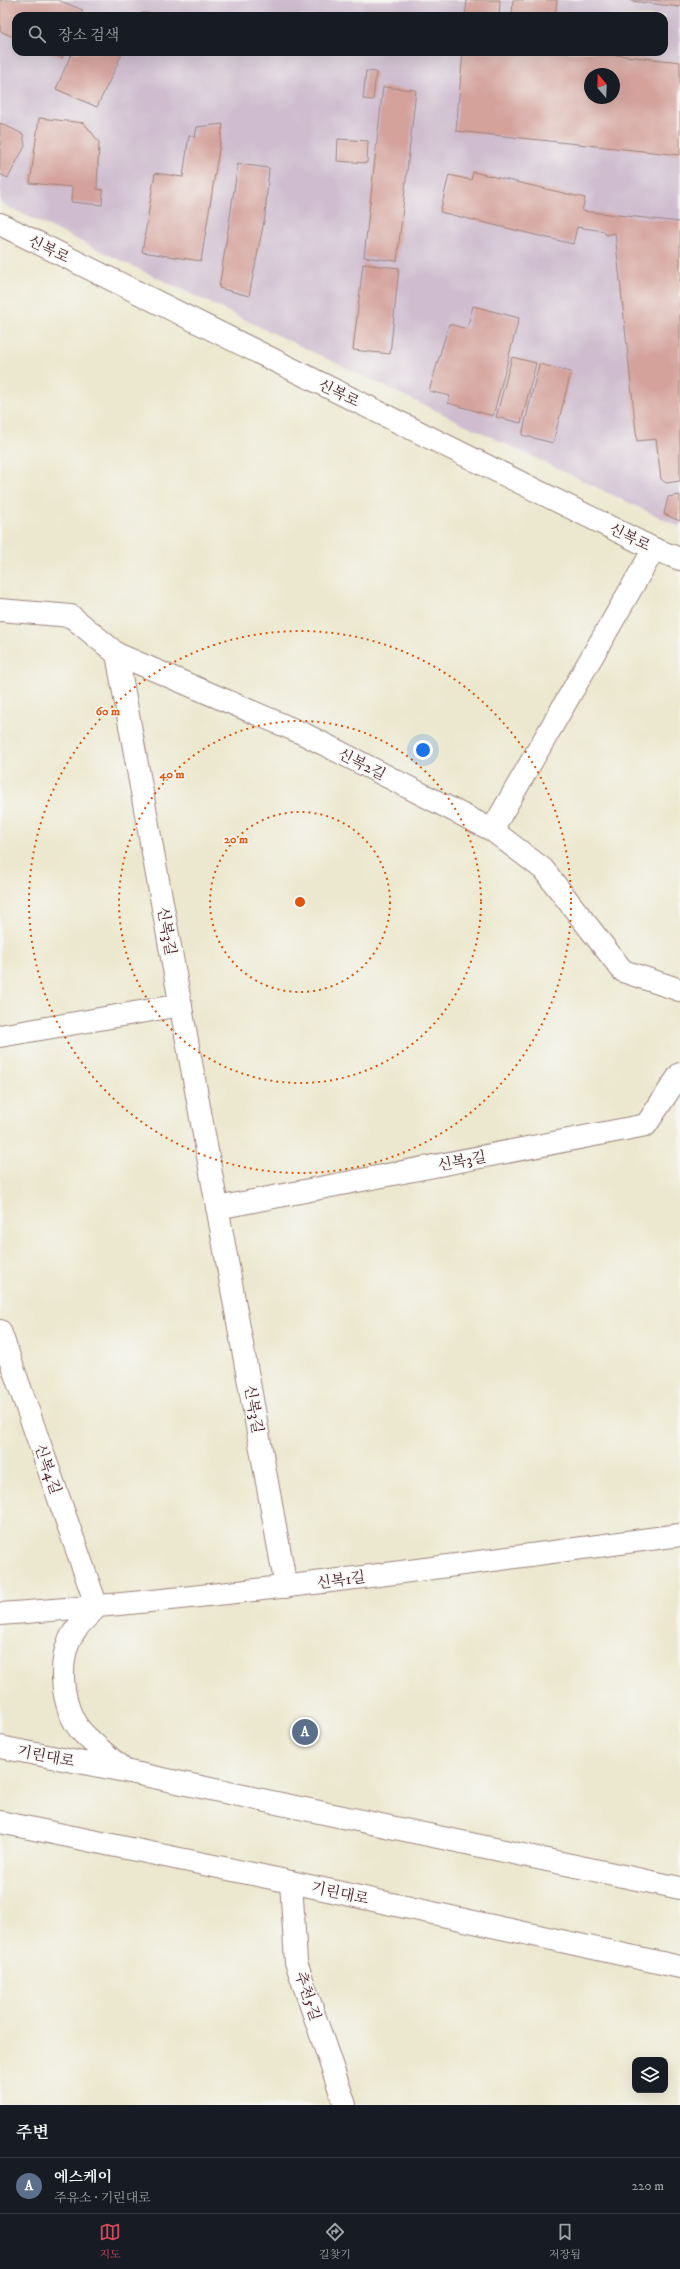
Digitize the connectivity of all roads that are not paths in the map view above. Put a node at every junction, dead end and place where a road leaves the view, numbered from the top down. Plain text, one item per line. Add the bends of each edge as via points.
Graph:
1 (0, 224) edge
2 (654, 549) junction
3 (680, 559) edge
4 (0, 610) edge
5 (117, 654) junction
6 (492, 830) junction
7 (680, 990) edge
8 (181, 1005) junction
9 (0, 1036) edge
10 (680, 1074) edge
11 (218, 1208) junction
12 (0, 1331) edge
13 (680, 1535) edge
14 (286, 1587) junction
15 (97, 1607) junction
16 (0, 1614) edge
17 (0, 1747) edge
18 (125, 1771) junction
19 (0, 1822) edge
20 (291, 1882) junction
21 (680, 1888) edge
22 (680, 1967) edge
23 (345, 2105) edge

1 - 2 street, 신복로
2 - 3 street, 신복로
2 - 6 street
4 - 5 street, 신복2길 via 71,616
5 - 6 street, 신복2길 via 304,734
5 - 8 street, 신복3길
6 - 7 street, 신복2길 via 543,869 623,971
8 - 9 street
8 - 11 street, 신복3길
10 - 11 street, 신복3길 via 646,1125
11 - 14 street, 신복3길
12 - 15 street, 신복4길
13 - 14 street, 신복1길
14 - 15 street, 신복1길
15 - 16 street, 신복1길
15 - 18 street via 73,1632 64,1654 62,1675 65,1700 81,1731
17 - 18 street, 기린대로
18 - 21 street, 기린대로
19 - 20 street, 기린대로
20 - 22 street, 기린대로
20 - 23 street, 추천5길 via 296,1962

